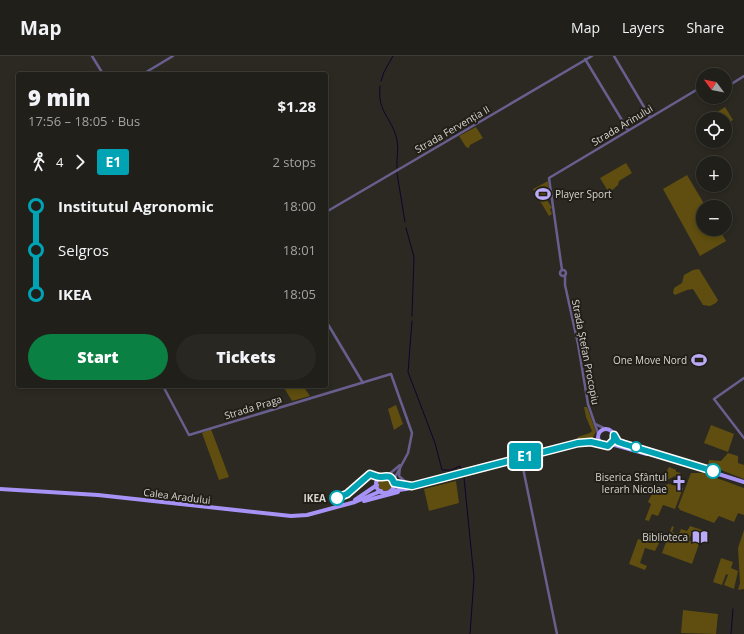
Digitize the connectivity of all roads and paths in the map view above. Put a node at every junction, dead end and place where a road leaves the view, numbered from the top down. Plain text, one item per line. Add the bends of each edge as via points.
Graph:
1 (92, 56) edge
2 (173, 56) edge
3 (592, 56) edge
4 (614, 56) edge
5 (585, 59) junction
6 (102, 72) edge
7 (146, 72) edge
8 (744, 76) edge
9 (732, 84) edge
10 (696, 90) edge
11 (650, 117) junction
12 (628, 130) junction
13 (328, 211) edge
14 (563, 270) junction
15 (564, 275) junction
16 (328, 324) edge
17 (744, 378) edge
18 (363, 383) junction
19 (164, 388) edge
20 (595, 423) junction
21 (606, 429) junction
22 (598, 434) junction
23 (614, 435) junction
24 (744, 438) edge
25 (591, 442) junction
26 (600, 444) junction
27 (611, 444) junction
28 (531, 455) junction
29 (509, 461) junction
30 (402, 464) junction
31 (523, 468) junction
32 (387, 476) junction
33 (394, 482) junction
34 (744, 484) edge
35 (377, 485) junction
36 (412, 486) junction
37 (0, 489) edge
38 (391, 490) junction
39 (381, 491) junction
40 (350, 503) junction
41 (557, 634) edge

1 - 6 street
2 - 7 street
3 - 5 street, Strada Fervenția II
4 - 11 street
5 - 12 street
5 - 13 street, Strada Fervenția II
8 - 9 street
10 - 11 street, Strada Arinului
11 - 12 street, Strada Arinului
12 - 14 street, Strada Arinului via 549,178
14 - 15 street via 566,272
14 - 15 street via 560,273
15 - 20 street, Strada Ștefan Procopiu via 588,404
16 - 18 street
17 - 24 street via 714,399
18 - 19 street, Strada Praga via 189,434
18 - 30 street, Strada Praga via 391,374 412,433 410,448
20 - 21 street
20 - 22 street, Strada Ștefan Procopiu
21 - 22 main road
21 - 23 main road
22 - 25 main road
22 - 26 main road
23 - 27 main road
23 - 34 main road via 618,442
25 - 26 main road
25 - 28 main road
26 - 27 main road
27 - 34 main road
28 - 29 main road
28 - 31 street via 524,462
29 - 31 street via 519,462
29 - 36 main road
30 - 32 street
30 - 33 street
30 - 36 street via 400,479
31 - 41 street
32 - 33 main road
32 - 35 main road via 380,477
33 - 36 main road
33 - 38 main road
35 - 39 main road
35 - 40 main road, Calea Aradului
36 - 38 main road
36 - 40 main road
37 - 40 main road, Calea Aradului via 98,495 290,516 307,515
38 - 39 main road
39 - 40 main road, Calea Aradului

